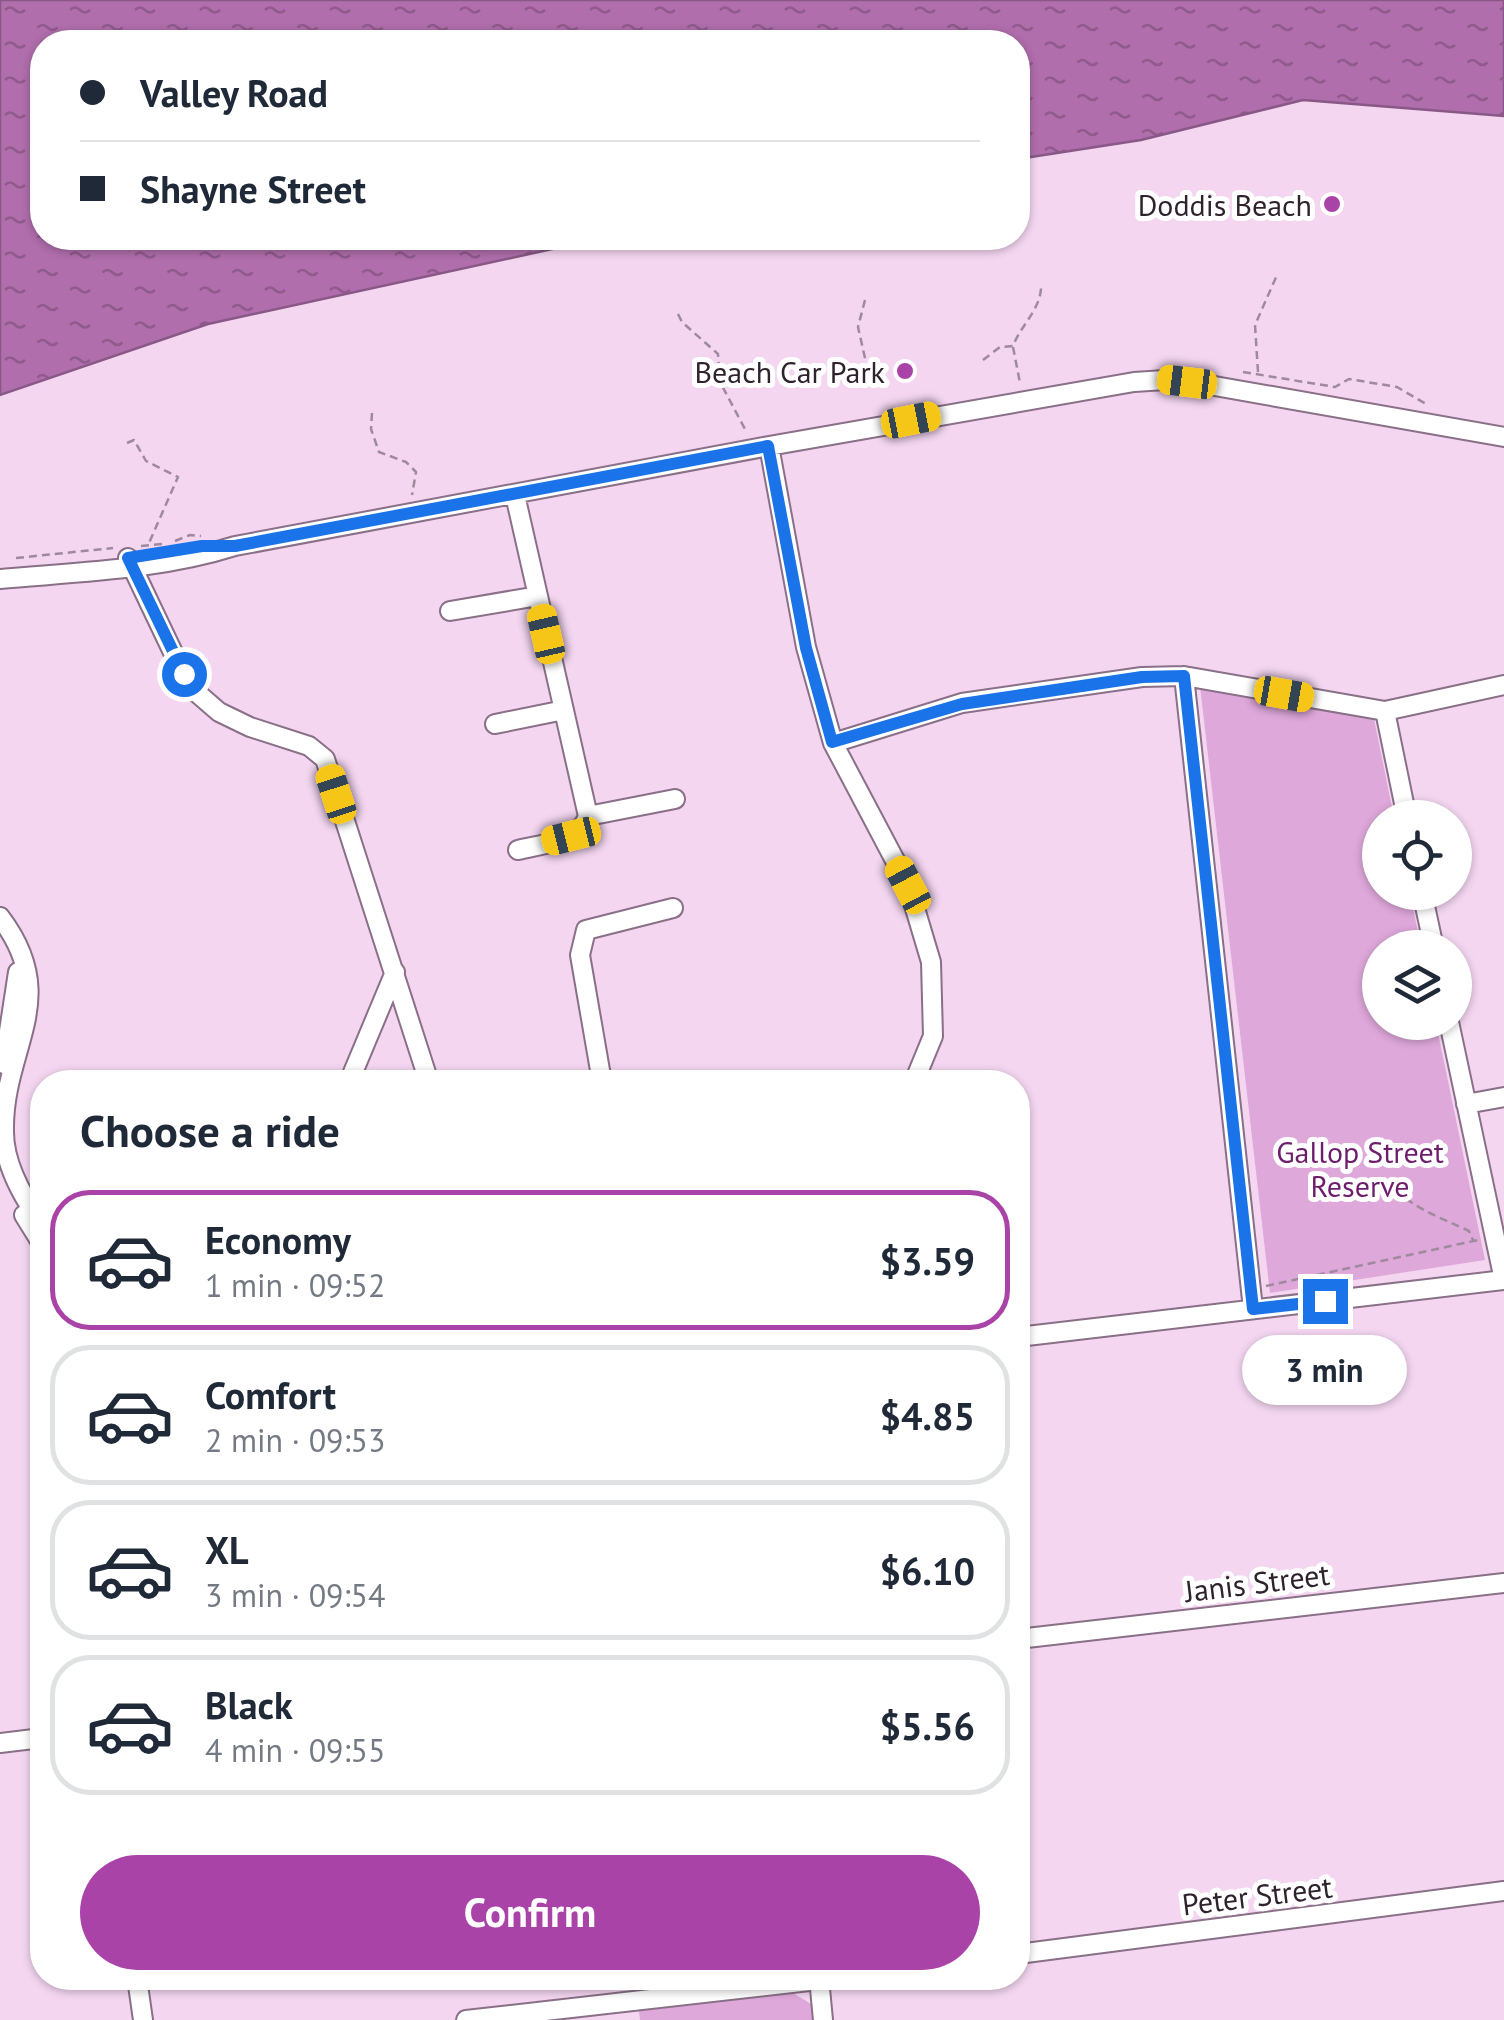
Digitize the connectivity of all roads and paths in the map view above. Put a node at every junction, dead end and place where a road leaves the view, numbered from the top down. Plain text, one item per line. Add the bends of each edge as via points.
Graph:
1 (1277, 275) dead end
2 (1041, 288) dead end
3 (865, 300) dead end
4 (678, 314) dead end
5 (1013, 346) junction
6 (983, 360) dead end
7 (1258, 374) dead end
8 (868, 376) dead end
9 (1020, 384) dead end
10 (372, 413) dead end
11 (749, 436) dead end
12 (1504, 437) edge
13 (127, 443) dead end
14 (768, 446) junction
15 (515, 495) junction
16 (411, 501) dead end
17 (149, 545) dead end
18 (130, 562) junction
19 (0, 568) edge
20 (0, 579) edge
21 (538, 596) junction
22 (450, 611) dead end
23 (1184, 676) junction
24 (1504, 685) edge
25 (564, 710) junction
26 (1384, 711) junction
27 (495, 724) dead end
28 (832, 742) junction
29 (675, 799) dead end
30 (1403, 800) edge
31 (588, 816) junction
32 (518, 850) dead end
33 (674, 908) dead end
34 (0, 917) edge
35 (394, 972) junction
36 (1453, 1040) edge
37 (353, 1070) edge
38 (426, 1070) edge
39 (599, 1070) edge
40 (919, 1070) edge
41 (0, 1084) edge
42 (1504, 1097) edge
43 (1466, 1104) junction
44 (0, 1160) edge
45 (1388, 1180) dead end
46 (30, 1203) edge
47 (30, 1223) edge
48 (1474, 1241) dead end
49 (1504, 1280) edge
50 (1253, 1309) junction
51 (1030, 1336) edge
52 (1504, 1583) edge
53 (1030, 1637) edge
54 (30, 1741) edge
55 (0, 1744) edge
56 (1504, 1892) edge
57 (1030, 1952) edge
58 (139, 1990) edge
59 (722, 1990) edge
60 (824, 1990) edge
61 (143, 2020) edge
62 (466, 2020) edge
63 (823, 2020) edge

1 - 7 path via 1255,325
2 - 5 path via 1040,302
3 - 8 path via 858,327
4 - 11 path via 718,354 720,382
5 - 6 path
5 - 9 path
10 - 16 path via 379,452 416,472
12 - 14 street via 1165,380
13 - 17 path via 134,440 146,461 178,477
14 - 15 street
14 - 28 street via 806,648
15 - 18 street via 206,555
15 - 21 street
18 - 19 street
18 - 20 street
18 - 35 street via 189,686 218,712 309,746 325,759
21 - 22 street
21 - 25 street
23 - 26 street
23 - 28 street via 962,704
23 - 50 street
24 - 26 street
25 - 27 street
25 - 31 street
26 - 30 street
28 - 40 street via 908,885 931,962 933,1036
29 - 31 street
31 - 32 street via 571,836
33 - 39 street via 586,930 580,954
34 - 41 street via 19,978
34 - 46 street via 18,941 30,978 4,1136 11,1169
35 - 37 street
35 - 38 street
36 - 43 street
42 - 43 street
43 - 49 street
44 - 47 street
45 - 48 path via 1400,1196 1469,1231
49 - 50 street
50 - 51 street
52 - 53 street, Janis Street
54 - 55 street
56 - 57 street, Peter Street
58 - 61 street
59 - 62 street
60 - 63 street

